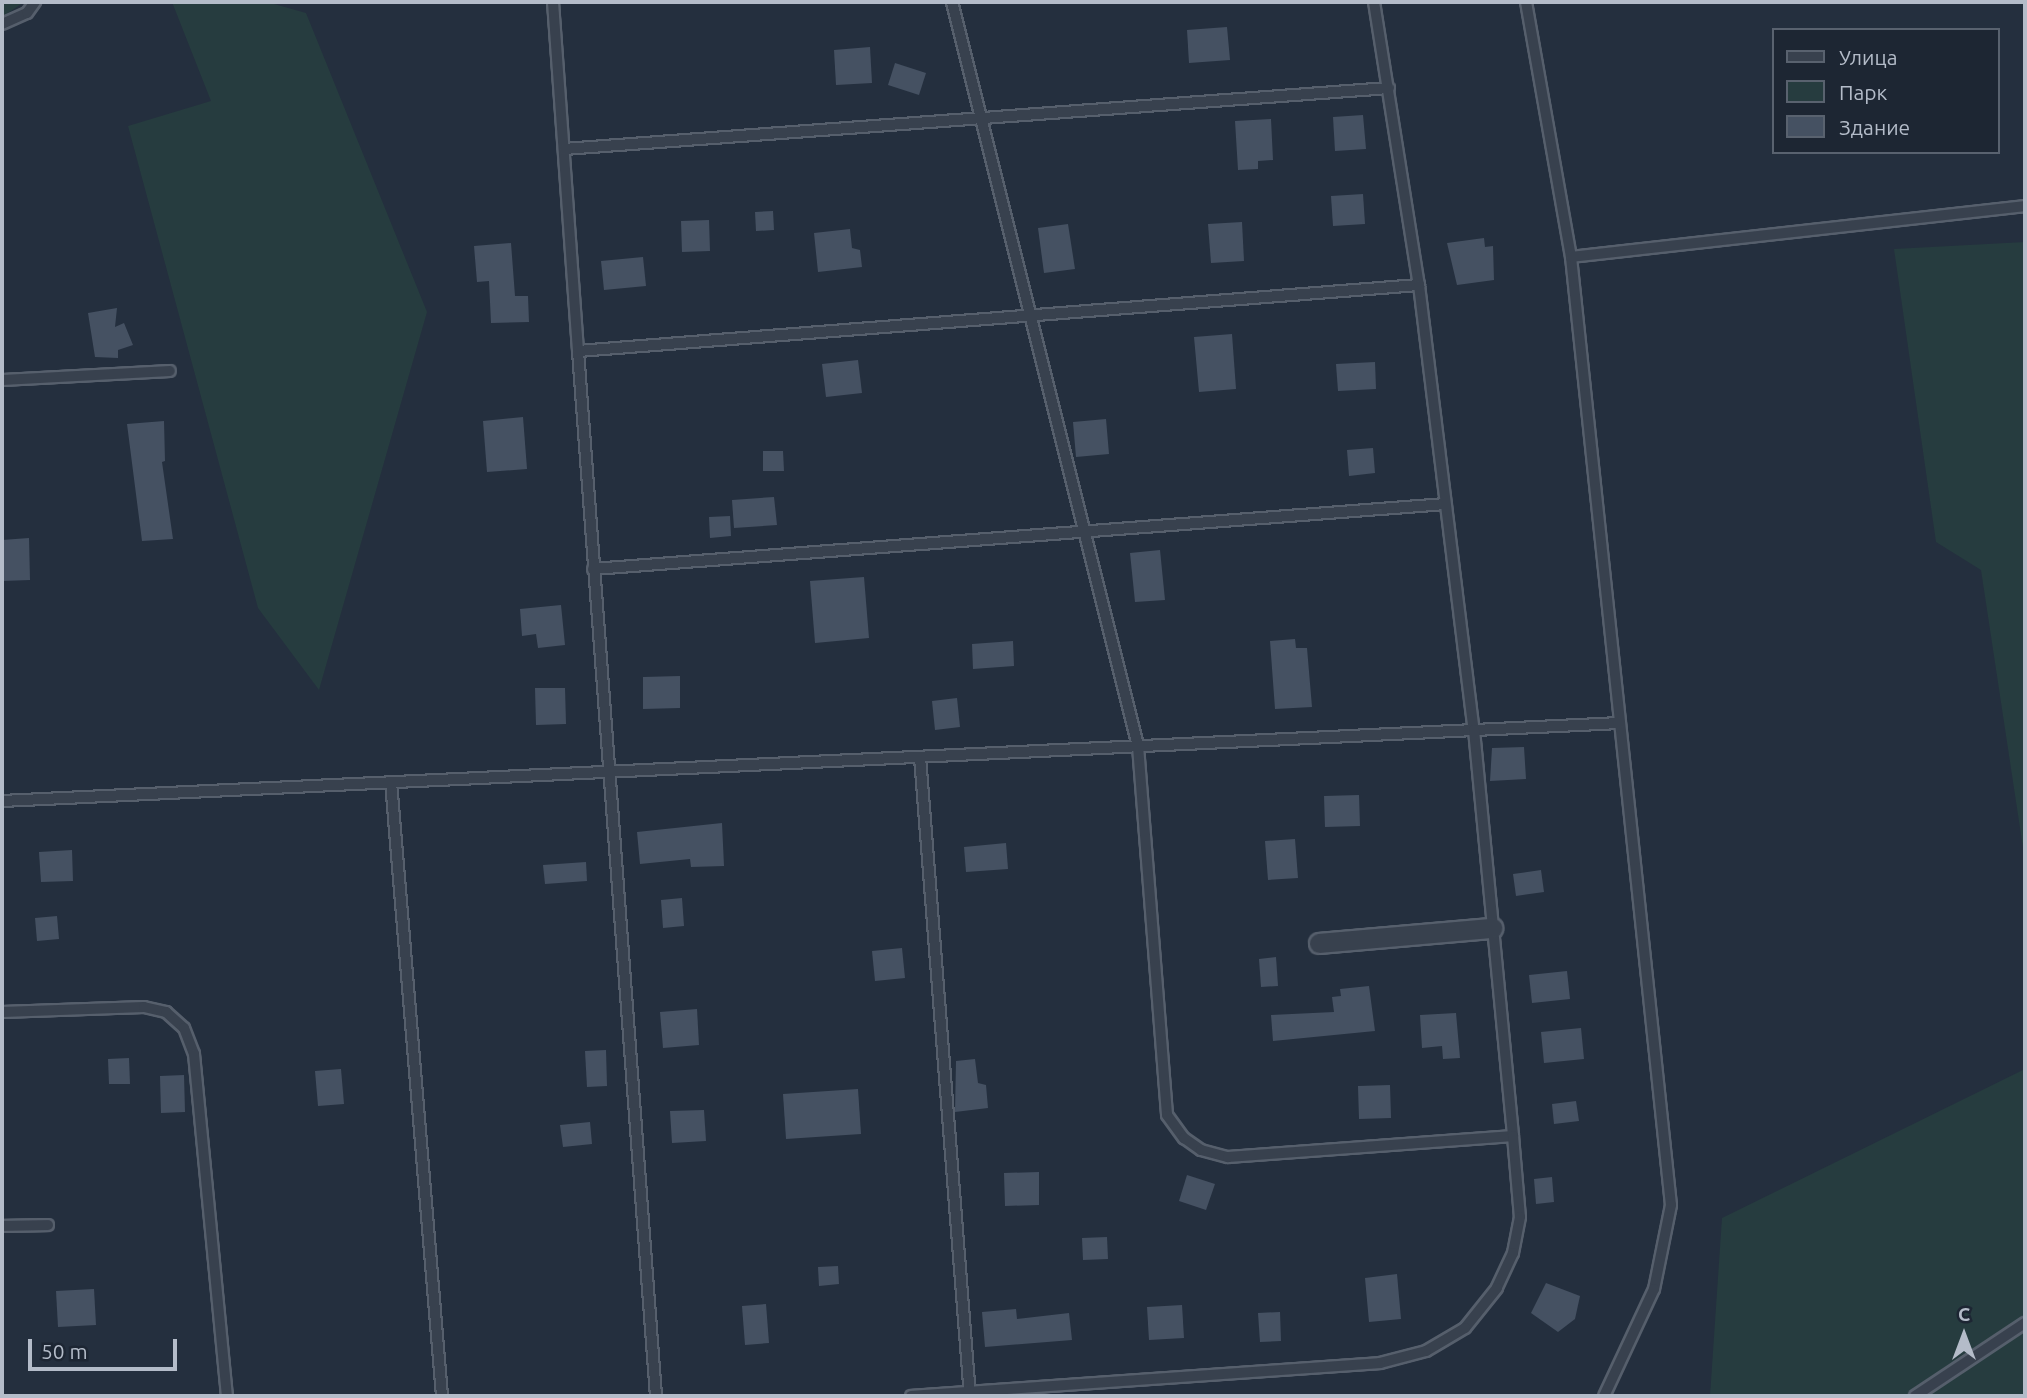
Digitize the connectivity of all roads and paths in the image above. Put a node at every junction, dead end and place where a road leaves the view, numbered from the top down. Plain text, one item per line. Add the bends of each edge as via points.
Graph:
1 (36, 2) edge
2 (554, 2) edge
3 (952, 2) edge
4 (1374, 2) edge
5 (1526, 2) edge
6 (2, 24) edge
7 (1389, 88) junction
8 (981, 116) junction
9 (564, 149) junction
10 (2025, 206) edge
11 (1571, 257) junction
12 (1419, 285) junction
13 (1033, 315) junction
14 (578, 351) junction
15 (170, 371) dead end
16 (2, 380) edge
17 (1446, 504) junction
18 (1086, 532) junction
19 (593, 569) junction
20 (1620, 723) junction
21 (1474, 730) junction
22 (1138, 746) junction
23 (920, 757) junction
24 (606, 772) junction
25 (391, 782) junction
26 (2, 801) edge
27 (1492, 928) junction
28 (1319, 943) dead end
29 (2, 1012) edge
30 (1513, 1136) junction
31 (48, 1225) dead end
32 (2, 1226) edge
33 (2025, 1323) edge
34 (970, 1394) edge
35 (227, 1396) edge
36 (442, 1396) edge
37 (656, 1396) edge
38 (911, 1396) edge
39 (1604, 1396) edge
40 (1915, 1396) edge

1 - 6 lane via 27,13
2 - 9 lane
3 - 8 lane
4 - 7 lane
5 - 11 lane
7 - 8 lane
7 - 12 lane
8 - 9 lane
8 - 13 lane
9 - 14 lane
10 - 11 lane
11 - 20 lane
12 - 13 lane
12 - 17 lane
13 - 14 lane
13 - 18 lane
14 - 19 lane
15 - 16 lane
17 - 18 lane
17 - 21 lane
18 - 19 lane
18 - 22 lane
19 - 24 lane
20 - 21 lane
20 - 39 lane via 1671,1205 1654,1289
21 - 22 lane
21 - 27 lane
22 - 23 lane
22 - 30 lane via 1163,1086 1167,1115 1184,1138 1202,1150 1228,1157
23 - 24 lane
23 - 34 lane
24 - 25 lane
24 - 37 lane
25 - 26 lane
25 - 36 lane
27 - 28 street
27 - 30 lane
29 - 35 lane via 144,1007 166,1012 184,1028 194,1054
30 - 34 lane via 1520,1217 1513,1253 1497,1287 1465,1328 1426,1351 1380,1363
31 - 32 lane
33 - 40 lane
34 - 38 lane

